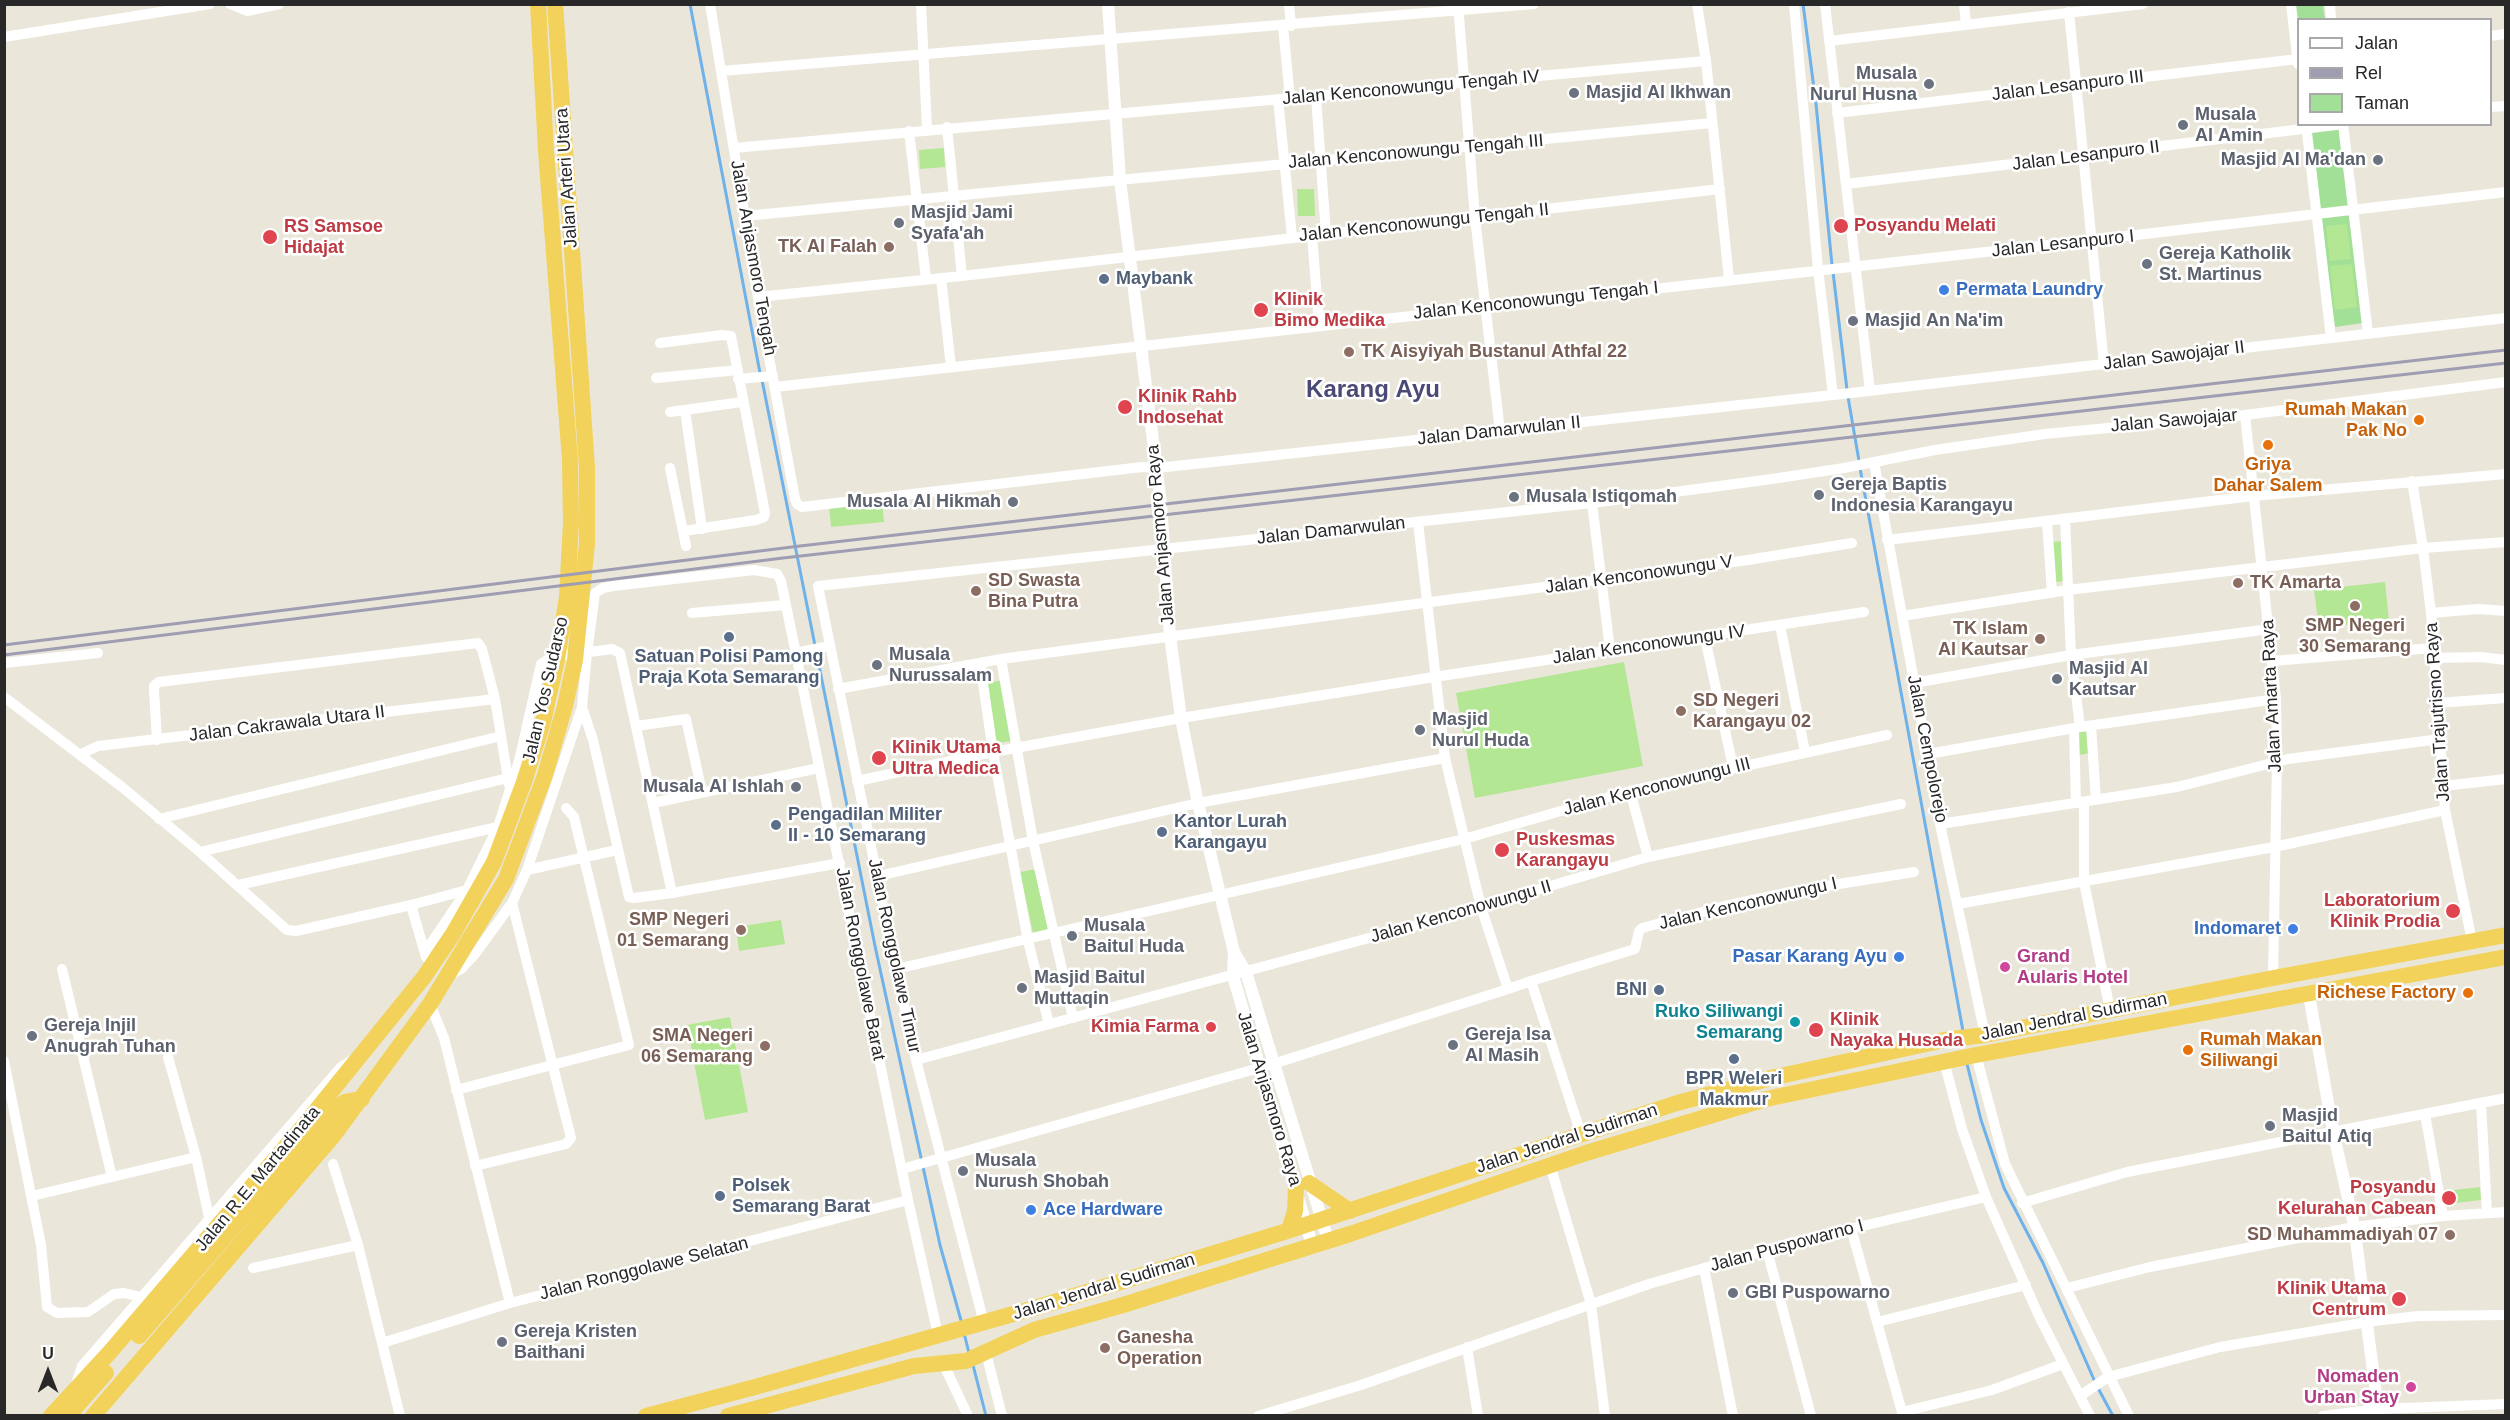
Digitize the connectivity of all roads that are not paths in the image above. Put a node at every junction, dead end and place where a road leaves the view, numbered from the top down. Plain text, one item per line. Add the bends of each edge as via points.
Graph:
1 (210, 4) edge
2 (230, 4) edge
3 (279, 4) edge
4 (538, 4) edge
5 (555, 4) edge
6 (710, 4) edge
7 (921, 4) edge
8 (1108, 4) edge
9 (1289, 4) edge
10 (1534, 4) edge
11 (1697, 4) edge
12 (1794, 4) edge
13 (1825, 4) edge
14 (1964, 4) edge
15 (2143, 4) edge
16 (2291, 4) edge
17 (1459, 8) edge
18 (2070, 12) junction
19 (1966, 25) junction
20 (1287, 26) junction
21 (4, 37) edge
22 (1111, 40) junction
23 (1829, 40) junction
24 (2297, 51) edge
25 (923, 55) junction
26 (2297, 59) edge
27 (1706, 61) junction
28 (721, 71) junction
29 (1465, 83) junction
30 (2076, 85) junction
31 (1316, 96) junction
32 (1290, 98) junction
33 (1278, 99) junction
34 (1837, 113) junction
35 (1115, 114) junction
36 (1712, 123) junction
37 (2333, 126) edge
38 (2344, 126) edge
39 (2307, 127) edge
40 (947, 128) junction
41 (927, 129) junction
42 (909, 131) junction
43 (1469, 147) junction
44 (734, 148) junction
45 (2083, 157) junction
46 (1321, 161) junction
47 (1286, 164) junction
48 (1120, 180) junction
49 (1846, 184) junction
50 (1720, 189) junction
51 (2505, 192) edge
52 (953, 196) junction
53 (918, 200) junction
54 (2352, 211) junction
55 (2318, 215) junction
56 (745, 216) junction
57 (1475, 218) junction
58 (1326, 234) junction
59 (1312, 235) junction
60 (1293, 237) junction
61 (2093, 240) junction
62 (1129, 255) junction
63 (1855, 267) junction
64 (1822, 269) junction
65 (962, 276) junction
66 (940, 278) junction
67 (926, 279) junction
68 (1729, 279) junction
69 (758, 297) junction
70 (1484, 306) junction
71 (2505, 318) edge
72 (559, 321) joint
73 (1319, 325) junction
74 (2368, 334) junction
75 (2331, 338) junction
76 (660, 344) dead end
77 (1141, 345) junction
78 (578, 351) joint
79 (2104, 364) junction
80 (951, 367) junction
81 (738, 375) junction
82 (656, 378) dead end
83 (774, 381) junction
84 (2505, 382) edge
85 (1870, 391) junction
86 (1838, 395) junction
87 (742, 402) junction
88 (685, 410) junction
89 (670, 412) dead end
90 (2245, 415) junction
91 (1500, 430) junction
92 (1872, 463) junction
93 (670, 468) dead end
94 (1157, 468) junction
95 (1844, 468) joint
96 (2505, 474) edge
97 (2412, 481) junction
98 (2253, 496) junction
99 (1592, 503) junction
100 (804, 507) joint
101 (2065, 519) junction
102 (2047, 521) junction
103 (1418, 522) junction
104 (702, 529) junction
105 (684, 531) junction
106 (1887, 540) junction
107 (2505, 542) edge
108 (1852, 543) dead end
109 (686, 546) dead end
110 (2423, 548) junction
111 (1164, 550) junction
112 (2067, 566) junction
113 (2050, 567) junction
114 (2262, 569) junction
115 (1601, 580) junction
116 (818, 586) joint
117 (2068, 590) junction
118 (2052, 593) junction
119 (1426, 602) junction
120 (785, 605) junction
121 (2505, 611) edge
122 (1864, 612) dead end
123 (692, 613) dead end
124 (2431, 613) junction
125 (1902, 616) junction
126 (1780, 625) junction
127 (2270, 629) junction
128 (1170, 636) junction
129 (1705, 638) junction
130 (826, 647) junction
131 (1610, 650) junction
132 (98, 653) dead end
133 (586, 653) junction
134 (797, 653) junction
135 (2433, 653) junction
136 (2071, 655) junction
137 (1001, 659) junction
138 (2505, 660) edge
139 (2272, 661) junction
140 (4, 663) edge
141 (980, 663) junction
142 (1434, 677) junction
143 (1914, 683) junction
144 (838, 689) junction
145 (4, 697) edge
146 (2505, 698) edge
147 (495, 699) junction
148 (2276, 699) junction
149 (2437, 703) junction
150 (582, 707) junction
151 (1181, 718) junction
152 (636, 726) junction
153 (2082, 727) junction
154 (1887, 735) dead end
155 (501, 736) junction
156 (2440, 739) junction
157 (157, 740) junction
158 (1018, 748) junction
159 (993, 752) junction
160 (1805, 752) junction
161 (81, 754) junction
162 (1928, 754) junction
163 (1445, 758) junction
164 (2277, 761) junction
165 (1733, 767) junction
166 (819, 768) junction
167 (2505, 779) edge
168 (857, 781) junction
169 (509, 783) junction
170 (2443, 786) junction
171 (1630, 791) junction
172 (702, 792) junction
173 (2096, 800) junction
174 (2080, 802) junction
175 (653, 803) junction
176 (1198, 803) junction
177 (1901, 804) dead end
178 (566, 808) dead end
179 (2445, 810) junction
180 (159, 819) junction
181 (1940, 824) junction
182 (498, 827) junction
183 (1464, 839) junction
184 (1033, 841) junction
185 (1010, 847) junction
186 (2274, 847) junction
187 (617, 850) junction
188 (200, 852) junction
189 (1648, 857) junction
190 (583, 858) junction
191 (840, 863) junction
192 (527, 870) junction
193 (1914, 872) dead end
194 (878, 876) junction
195 (2084, 882) junction
196 (238, 885) junction
197 (467, 890) junction
198 (672, 892) junction
199 (1219, 894) junction
200 (512, 903) junction
201 (1958, 904) junction
202 (411, 905) junction
203 (1481, 908) junction
204 (453, 934) joint
205 (1053, 934) junction
206 (2505, 935) edge
207 (1028, 941) junction
208 (2472, 941) junction
209 (468, 944) joint
210 (425, 952) junction
211 (1234, 952) junction
212 (2505, 957) edge
213 (62, 969) dead end
214 (429, 969) junction
215 (896, 969) junction
216 (1246, 972) junction
217 (449, 975) junction
218 (1233, 976) junction
219 (2273, 978) junction
220 (1531, 981) junction
221 (1508, 989) junction
222 (2309, 995) junction
223 (430, 1004) junction
224 (2110, 1010) junction
225 (1073, 1018) junction
226 (1049, 1024) junction
227 (1983, 1035) junction
228 (1974, 1055) junction
229 (360, 1056) junction
230 (168, 1057) dead end
231 (916, 1060) junction
232 (4, 1061) edge
233 (1947, 1061) junction
234 (1273, 1064) junction
235 (553, 1065) junction
236 (1258, 1068) junction
237 (456, 1090) junction
238 (2505, 1098) edge
239 (362, 1099) junction
240 (2481, 1103) junction
241 (2425, 1114) junction
242 (2333, 1131) junction
243 (1581, 1134) junction
244 (196, 1157) junction
245 (938, 1158) junction
246 (333, 1164) dead end
247 (1550, 1165) junction
248 (475, 1166) junction
249 (905, 1168) junction
250 (112, 1177) junction
251 (1302, 1185) junction
252 (32, 1196) junction
253 (1986, 1197) junction
254 (908, 1200) junction
255 (2022, 1203) junction
256 (1350, 1211) junction
257 (2505, 1212) edge
258 (2487, 1213) junction
259 (2443, 1216) junction
260 (209, 1217) junction
261 (1314, 1222) junction
262 (2354, 1227) junction
263 (1851, 1228) junction
264 (1289, 1230) junction
265 (1320, 1243) junction
266 (358, 1245) junction
267 (1767, 1250) junction
268 (252, 1268) dead end
269 (1704, 1268) junction
270 (2026, 1285) junction
271 (2067, 1288) junction
272 (141, 1297) junction
273 (510, 1303) junction
274 (1591, 1304) junction
275 (2505, 1315) edge
276 (1877, 1322) junction
277 (2367, 1322) junction
278 (978, 1325) junction
279 (941, 1334) junction
280 (382, 1343) junction
281 (1467, 1347) junction
282 (984, 1354) junction
283 (948, 1364) junction
284 (2063, 1364) junction
285 (2104, 1380) junction
286 (74, 1391) junction
287 (2080, 1396) junction
288 (2505, 1404) edge
289 (2379, 1412) edge
290 (1274, 1413) edge
291 (1902, 1414) edge
292 (51, 1416) edge
293 (69, 1416) edge
294 (93, 1416) edge
295 (400, 1416) edge
296 (646, 1416) edge
297 (728, 1416) edge
298 (968, 1416) edge
299 (1002, 1416) edge
300 (1258, 1416) edge
301 (1478, 1416) edge
302 (1605, 1416) edge
303 (1733, 1416) edge
304 (1811, 1416) edge
305 (2090, 1416) edge
306 (2128, 1416) edge
307 (2323, 1416) edge

1 - 21 street
2 - 3 street via 247,11
4 - 72 highway, Jalan Arteri Utara
5 - 78 highway, Jalan Arteri Utara
6 - 28 street, Jalan Anjasmoro Tengah
7 - 25 street
8 - 22 street, Jalan Anjasmoro Raya
9 - 20 street
10 - 17 street
11 - 27 street
12 - 64 street
13 - 23 street
14 - 19 street
15 - 18 street
16 - 24 street
17 - 20 street
17 - 29 street
18 - 19 street
18 - 30 street
19 - 23 street
20 - 22 street
20 - 32 street
22 - 25 street
22 - 35 street, Jalan Anjasmoro Raya
23 - 34 street
25 - 28 street
25 - 41 street
26 - 30 street, Jalan Lesanpuro III
27 - 29 street, Jalan Kenconowungu Tengah IV
27 - 36 street
28 - 44 street, Jalan Anjasmoro Tengah
29 - 31 street, Jalan Kenconowungu Tengah IV
29 - 43 street
30 - 34 street, Jalan Lesanpuro III
30 - 45 street
31 - 32 street, Jalan Kenconowungu Tengah IV
31 - 46 street
32 - 33 street, Jalan Kenconowungu Tengah IV
33 - 35 street, Jalan Kenconowungu Tengah IV
33 - 47 street
34 - 49 street
35 - 40 street, Jalan Kenconowungu Tengah IV
35 - 48 street, Jalan Anjasmoro Raya
36 - 43 street, Jalan Kenconowungu Tengah III
36 - 50 street
37 - 39 street, Jalan Lesanpuro II
38 - 54 street
39 - 45 street, Jalan Lesanpuro II
39 - 55 street
40 - 41 street, Jalan Kenconowungu Tengah IV
40 - 52 street
41 - 42 street, Jalan Kenconowungu Tengah IV
42 - 44 street, Jalan Kenconowungu Tengah IV
42 - 53 street
43 - 46 street, Jalan Kenconowungu Tengah III
43 - 57 street
44 - 56 street, Jalan Anjasmoro Tengah
45 - 49 street, Jalan Lesanpuro II
45 - 61 street
46 - 47 street, Jalan Kenconowungu Tengah III
46 - 58 street
47 - 48 street, Jalan Kenconowungu Tengah III
47 - 60 street
48 - 52 street, Jalan Kenconowungu Tengah III
48 - 62 street, Jalan Anjasmoro Raya
49 - 63 street
50 - 57 street, Jalan Kenconowungu Tengah II
50 - 68 street
51 - 54 street, Jalan Lesanpuro I
52 - 53 street, Jalan Kenconowungu Tengah III
52 - 65 street
53 - 56 street, Jalan Kenconowungu Tengah III
53 - 67 street
54 - 55 street, Jalan Lesanpuro I
54 - 74 street
55 - 61 street, Jalan Lesanpuro I
55 - 75 street
56 - 69 street, Jalan Anjasmoro Tengah
57 - 58 street, Jalan Kenconowungu Tengah II
57 - 70 street
58 - 59 street, Jalan Kenconowungu Tengah II
59 - 60 street, Jalan Kenconowungu Tengah II
59 - 73 street
60 - 62 street, Jalan Kenconowungu Tengah II
61 - 63 street, Jalan Lesanpuro I
61 - 79 street
62 - 65 street, Jalan Kenconowungu Tengah II
62 - 77 street, Jalan Anjasmoro Raya
63 - 64 street, Jalan Lesanpuro I
63 - 85 street
64 - 68 street, Jalan Kenconowungu Tengah I
64 - 86 street
65 - 66 street, Jalan Kenconowungu Tengah II
66 - 67 street, Jalan Kenconowungu Tengah II
66 - 80 street
67 - 69 street, Jalan Kenconowungu Tengah II
68 - 70 street, Jalan Kenconowungu Tengah I
69 - 83 street, Jalan Anjasmoro Tengah
70 - 73 street, Jalan Kenconowungu Tengah I
70 - 91 street
71 - 74 street, Jalan Sawojajar II
72 - 204 highway, Jalan Yos Sudarso via 571,523 563,627 543,722 513,811 494,862
73 - 77 street, Jalan Kenconowungu Tengah I
74 - 75 street, Jalan Sawojajar II
75 - 79 street, Jalan Sawojajar II
76 - 81 street via 730,335
77 - 80 street, Jalan Kenconowungu Tengah I
77 - 94 street, Jalan Anjasmoro Raya
78 - 209 highway, Jalan Yos Sudarso via 587,468 587,544 575,660 556,736 524,833 506,879
79 - 85 street, Jalan Sawojajar II
80 - 83 street, Jalan Kenconowungu Tengah I
81 - 82 street, Jalan Kenconowungu Tengah I
81 - 83 street, Jalan Kenconowungu Tengah I
81 - 87 street
83 - 100 street, Jalan Anjasmoro Tengah via 795,499
84 - 90 street, Jalan Sawojajar
85 - 86 street, Jalan Sawojajar II
86 - 91 street, Jalan Damarwulan II
87 - 88 street
87 - 104 street via 765,514 762,518
88 - 89 street
88 - 104 street
90 - 92 street, Jalan Sawojajar via 2045,434
90 - 98 street, Jalan Amarta Raya
91 - 94 street, Jalan Damarwulan II
92 - 95 street, Jalan Sawojajar
92 - 106 street, Jalan Cempolorejo
93 - 105 street
94 - 100 street, Jalan Damarwulan II
94 - 111 street, Jalan Anjasmoro Raya
95 - 99 street, Jalan Damarwulan
96 - 97 street
97 - 98 street
97 - 110 street, Jalan Trajutrisno Raya
98 - 101 street
98 - 114 street, Jalan Amarta Raya
99 - 103 street, Jalan Damarwulan
99 - 115 street
101 - 102 street
101 - 112 street
102 - 106 street
102 - 113 street
103 - 111 street, Jalan Damarwulan
103 - 119 street
104 - 105 street
105 - 109 street
106 - 125 street, Jalan Cempolorejo
107 - 110 street
108 - 115 street, Jalan Kenconowungu V
110 - 114 street
110 - 124 street, Jalan Trajutrisno Raya
111 - 116 street, Jalan Damarwulan
111 - 128 street, Jalan Anjasmoro Raya
112 - 113 street
112 - 117 street
113 - 118 street
114 - 117 street
114 - 127 street, Jalan Amarta Raya
115 - 119 street, Jalan Kenconowungu V
115 - 131 street
116 - 130 street, Jalan Ronggolawe Timur
117 - 118 street
117 - 136 street
118 - 125 street
119 - 128 street, Jalan Kenconowungu V
119 - 142 street
120 - 123 street
120 - 133 street, Jalan Ronggolawe Barat via 777,574 754,570 603,588 596,593
120 - 134 street, Jalan Ronggolawe Barat
121 - 124 street
122 - 126 street, Jalan Kenconowungu IV
124 - 135 street, Jalan Trajutrisno Raya
125 - 143 street, Jalan Cempolorejo
126 - 129 street, Jalan Kenconowungu IV
126 - 160 street
127 - 136 street
127 - 139 street, Jalan Amarta Raya
128 - 137 street, Jalan Kenconowungu V
128 - 151 street, Jalan Anjasmoro Raya
129 - 131 street, Jalan Kenconowungu IV
129 - 165 street
130 - 134 street
130 - 144 street, Jalan Ronggolawe Timur
131 - 142 street, Jalan Kenconowungu IV
132 - 140 street
133 - 150 street
133 - 152 street via 612,649 620,653
133 - 169 street via 552,657 540,664 521,752
134 - 166 street, Jalan Ronggolawe Barat
135 - 138 street
135 - 139 street
135 - 149 street, Jalan Trajutrisno Raya
136 - 143 street
136 - 153 street
137 - 141 street, Jalan Kenconowungu V
137 - 158 street
139 - 148 street, Jalan Amarta Raya
141 - 144 street, Jalan Kenconowungu V
141 - 159 street
142 - 151 street
142 - 163 street
143 - 162 street, Jalan Cempolorejo
144 - 168 street, Jalan Ronggolawe Timur
145 - 161 street
146 - 149 street
147 - 155 street
147 - 157 street, Jalan Cakrawala Utara II
147 - 157 street via 478,643 159,682 154,686
148 - 153 street
148 - 164 street, Jalan Amarta Raya
149 - 156 street, Jalan Trajutrisno Raya
150 - 187 street
150 - 192 street
151 - 158 street
151 - 176 street, Jalan Anjasmoro Raya
152 - 172 street via 686,719
152 - 175 street
153 - 162 street
153 - 173 street
153 - 174 street
154 - 160 street, Jalan Kenconowungu III
155 - 169 street
155 - 180 street
156 - 164 street
156 - 170 street, Jalan Trajutrisno Raya
157 - 161 street, Jalan Cakrawala Utara II via 98,746
158 - 159 street
158 - 184 street
159 - 168 street
159 - 185 street
160 - 165 street, Jalan Kenconowungu III
161 - 180 street
162 - 181 street, Jalan Cempolorejo
163 - 176 street
163 - 183 street
164 - 173 street via 2177,787
164 - 186 street, Jalan Amarta Raya
165 - 171 street, Jalan Kenconowungu III
166 - 172 street
166 - 191 street, Jalan Ronggolawe Barat
167 - 170 street
168 - 194 street, Jalan Ronggolawe Timur
169 - 182 street
169 - 188 street
170 - 179 street, Jalan Trajutrisno Raya
171 - 183 street, Jalan Kenconowungu III
171 - 189 street
172 - 175 street
173 - 174 street
174 - 181 street
174 - 195 street
175 - 198 street
176 - 184 street
176 - 199 street, Jalan Anjasmoro Raya
177 - 189 street, Jalan Kenconowungu II
178 - 190 street via 574,817
179 - 186 street
179 - 208 street, Jalan Trajutrisno Raya
180 - 188 street
181 - 201 street, Jalan Cempolorejo
182 - 196 street
182 - 197 street
183 - 199 street, Jalan Kenconowungu III
183 - 203 street
184 - 185 street
184 - 205 street
185 - 194 street
185 - 207 street
186 - 195 street
186 - 219 street, Jalan Amarta Raya
187 - 190 street
187 - 198 street via 626,893 634,898
188 - 196 street
189 - 203 street, Jalan Kenconowungu II
190 - 192 street
190 - 235 street via 629,1045
191 - 198 street
191 - 249 street, Jalan Ronggolawe Barat
192 - 200 street
193 - 220 street, Jalan Kenconowungu I via 1783,894 1642,928 1635,949
194 - 215 street, Jalan Ronggolawe Timur
195 - 201 street
195 - 224 street
196 - 202 street via 284,928 296,931
197 - 202 street
197 - 210 street
199 - 205 street, Jalan Kenconowungu III
199 - 211 street, Jalan Anjasmoro Raya
200 - 217 street via 475,954
200 - 235 street
201 - 227 street, Jalan Cempolorejo
202 - 210 street
203 - 216 street, Jalan Kenconowungu II
203 - 221 street
204 - 214 highway, Jalan R.E. Martadinata
205 - 207 street, Jalan Kenconowungu III
205 - 225 street
206 - 208 highway, Jalan Jendral Sudirman
207 - 215 street, Jalan Kenconowungu III
207 - 226 street
208 - 219 highway, Jalan Jendral Sudirman
209 - 217 highway, Jalan R.E. Martadinata
210 - 214 street
211 - 216 street, Jalan Anjasmoro Raya
211 - 218 street, Jalan Anjasmoro Raya
212 - 222 highway, Jalan Jendral Sudirman
213 - 250 street
214 - 229 highway, Jalan R.E. Martadinata
215 - 231 street, Jalan Ronggolawe Timur
216 - 218 street, Jalan Kenconowungu II
216 - 234 street, Jalan Anjasmoro Raya
217 - 223 highway, Jalan R.E. Martadinata
218 - 225 street, Jalan Kenconowungu II
218 - 236 street, Jalan Anjasmoro Raya
219 - 224 highway, Jalan Jendral Sudirman
220 - 221 street
220 - 243 street
221 - 234 street
222 - 228 highway, Jalan Jendral Sudirman
222 - 242 street
223 - 237 street via 444,1038
223 - 239 highway, Jalan R.E. Martadinata
224 - 227 highway, Jalan Jendral Sudirman
225 - 226 street, Jalan Kenconowungu II
226 - 231 street, Jalan Kenconowungu II
227 - 243 highway, Jalan Jendral Sudirman via 1771,1078
228 - 233 highway, Jalan Jendral Sudirman
228 - 255 street via 2005,1164
229 - 260 street via 341,1066
229 - 286 highway, Jalan R.E. Martadinata
230 - 244 street
231 - 245 street, Jalan Ronggolawe Timur
232 - 252 street
233 - 247 highway, Jalan Jendral Sudirman via 1766,1099
233 - 253 street via 1962,1129
234 - 236 street
234 - 251 street, Jalan Anjasmoro Raya
235 - 237 street
235 - 248 street via 570,1128 569,1142
236 - 245 street
236 - 251 street, Jalan Anjasmoro Raya
237 - 248 street
238 - 240 street
239 - 293 highway via 345,1102 320,1127
239 - 294 highway, Jalan R.E. Martadinata
240 - 241 street
240 - 258 street
241 - 242 street
241 - 259 street
242 - 255 street via 2127,1172
242 - 262 street
243 - 256 highway, Jalan Jendral Sudirman
244 - 250 street
244 - 260 street
245 - 249 street
245 - 278 street, Jalan Ronggolawe Timur
246 - 266 street
247 - 265 highway, Jalan Jendral Sudirman
247 - 274 street
248 - 273 street
249 - 254 street, Jalan Ronggolawe Barat
250 - 252 street
251 - 256 highway
251 - 261 street, Jalan Anjasmoro Raya
251 - 264 highway
252 - 272 street via 49,1310 88,1312 114,1294
253 - 263 street, Jalan Puspowarno I
253 - 270 street
254 - 273 street, Jalan Ronggolawe Selatan
254 - 279 street, Jalan Ronggolawe Barat
255 - 271 street
256 - 261 highway, Jalan Jendral Sudirman
257 - 258 street
258 - 259 street
259 - 262 street
260 - 272 street
261 - 264 highway, Jalan Jendral Sudirman
261 - 265 street, Jalan Anjasmoro Raya
262 - 271 street via 2150,1267
262 - 277 street
263 - 267 street, Jalan Puspowarno I
263 - 276 street
264 - 278 highway, Jalan Jendral Sudirman
265 - 282 highway, Jalan Jendral Sudirman via 1034,1330
266 - 268 street
266 - 280 street
267 - 269 street, Jalan Puspowarno I
267 - 304 street
269 - 274 street, Jalan Puspowarno I
269 - 303 street
270 - 276 street
270 - 284 street
271 - 285 street
272 - 286 street via 82,1366
273 - 280 street, Jalan Ronggolawe Selatan
274 - 281 street, Jalan Puspowarno I
274 - 302 street
275 - 277 street via 2418,1316
276 - 291 street
277 - 285 street via 2179,1356
277 - 289 street
278 - 279 highway, Jalan Jendral Sudirman
279 - 296 highway, Jalan Jendral Sudirman
280 - 295 street
281 - 290 street, Jalan Puspowarno I
281 - 301 street
282 - 283 highway, Jalan Jendral Sudirman
282 - 299 street
283 - 297 highway, Jalan Jendral Sudirman via 914,1366
283 - 298 street
284 - 287 street
284 - 291 street via 1992,1390
285 - 287 street
285 - 306 street
286 - 292 highway, Jalan R.E. Martadinata
287 - 305 street
288 - 289 street
289 - 307 street
290 - 300 street, Jalan Puspowarno I

